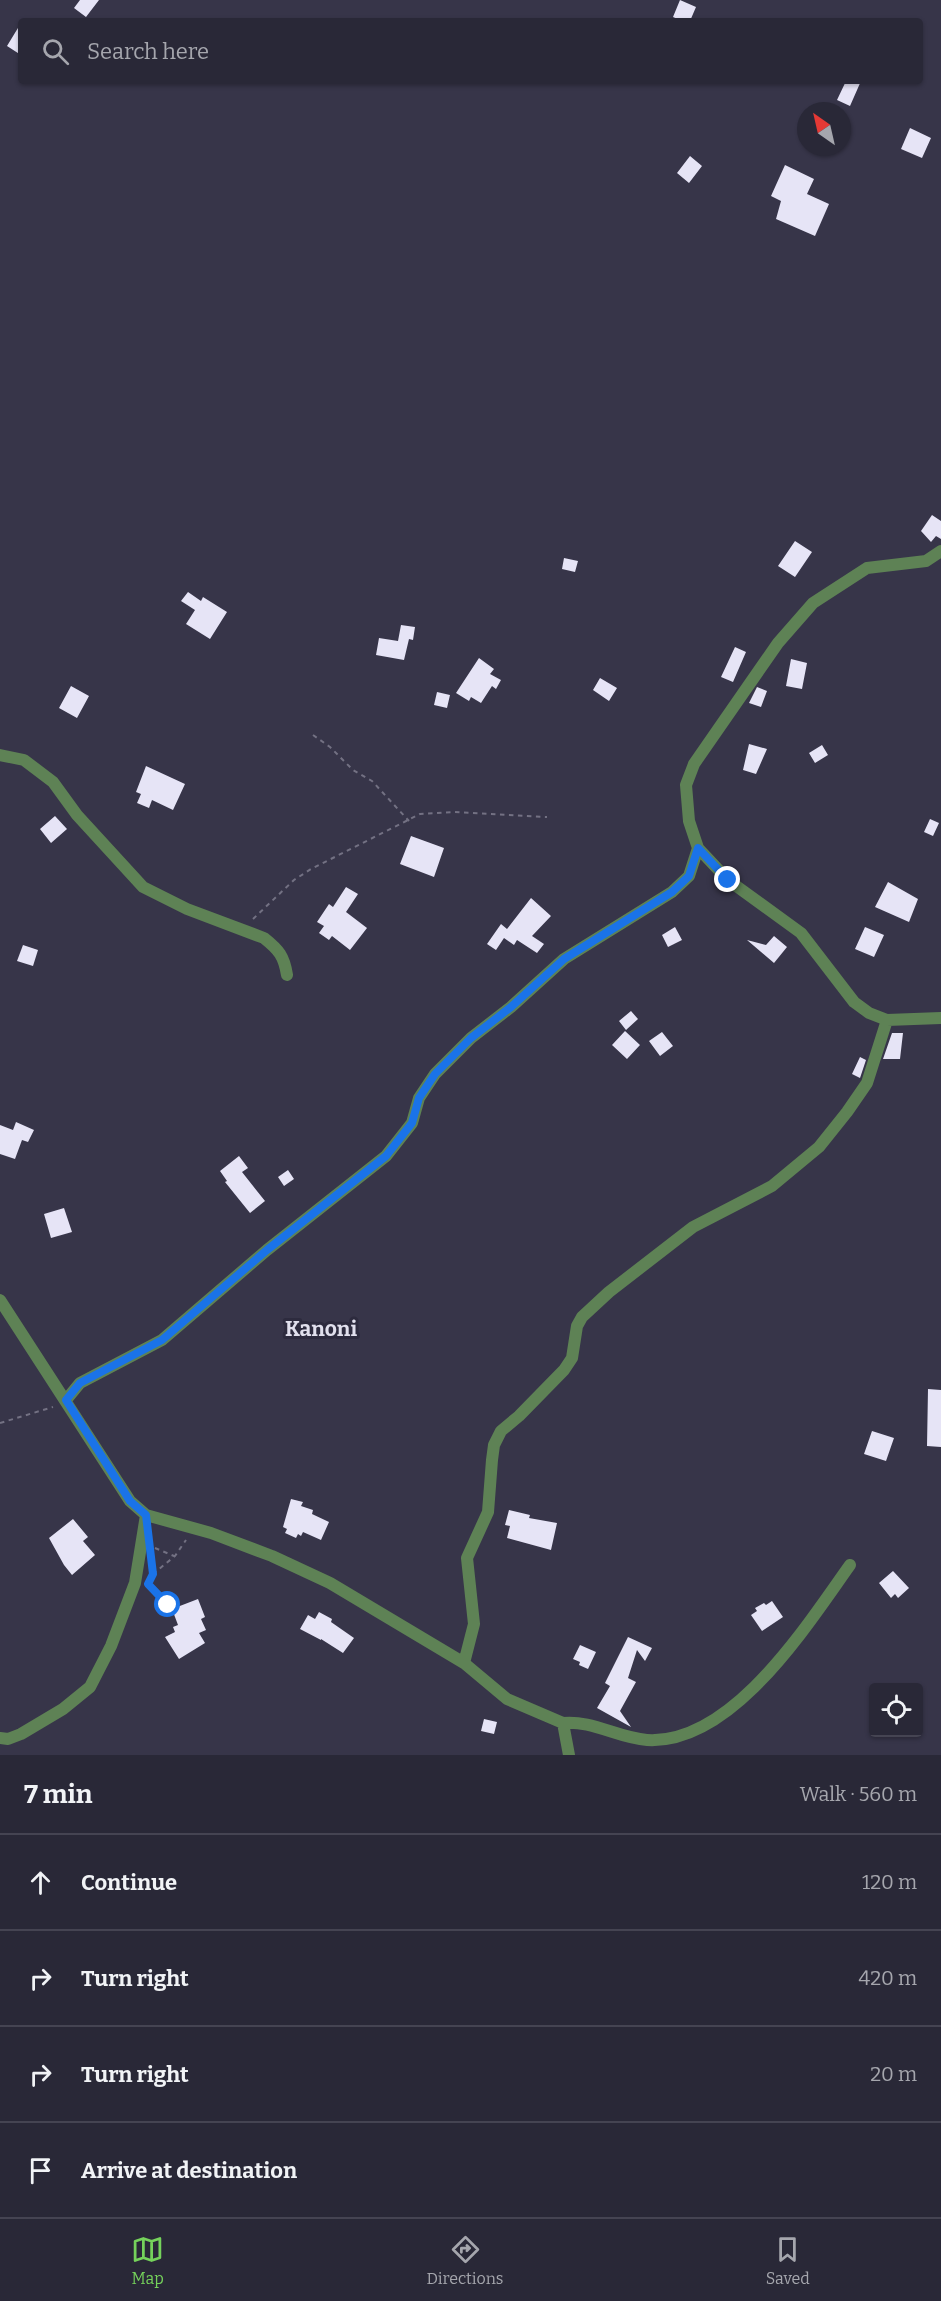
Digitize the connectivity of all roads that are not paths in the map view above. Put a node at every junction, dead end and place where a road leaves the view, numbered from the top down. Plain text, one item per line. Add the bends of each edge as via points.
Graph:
1 (941, 551) edge
2 (0, 755) edge
3 (698, 848) junction
4 (287, 975) dead end
5 (941, 1018) edge
6 (887, 1020) junction
7 (0, 1300) edge
8 (53, 1380) junction
9 (80, 1383) junction
10 (66, 1400) junction
11 (146, 1515) junction
12 (850, 1565) dead end
13 (464, 1663) junction
14 (563, 1723) junction
15 (0, 1738) edge
16 (569, 1755) edge

1 - 3 street via 926,561 857,572 813,603 778,643 694,764 686,785 689,821
2 - 4 street via 24,760 53,782 77,815 143,887 187,909 264,938 285,960
3 - 6 street via 728,880 801,933 854,1002
3 - 9 street via 689,876 672,892 564,959 471,1038 435,1074 419,1098 412,1123 386,1156 162,1340
5 - 6 street
6 - 13 street via 867,1083 819,1147 772,1186 693,1227 609,1292 582,1317 574,1337 572,1358 564,1370 501,1431 494,1445 488,1512 467,1558 474,1624
7 - 8 street
8 - 9 street
8 - 10 street
9 - 10 street
10 - 11 street via 130,1501
11 - 13 street via 272,1556 330,1583
11 - 15 street via 135,1583 90,1687 21,1734
12 - 14 street via 782,1657 744,1698 694,1732 647,1740 587,1723
13 - 14 street via 507,1699
14 - 16 street

